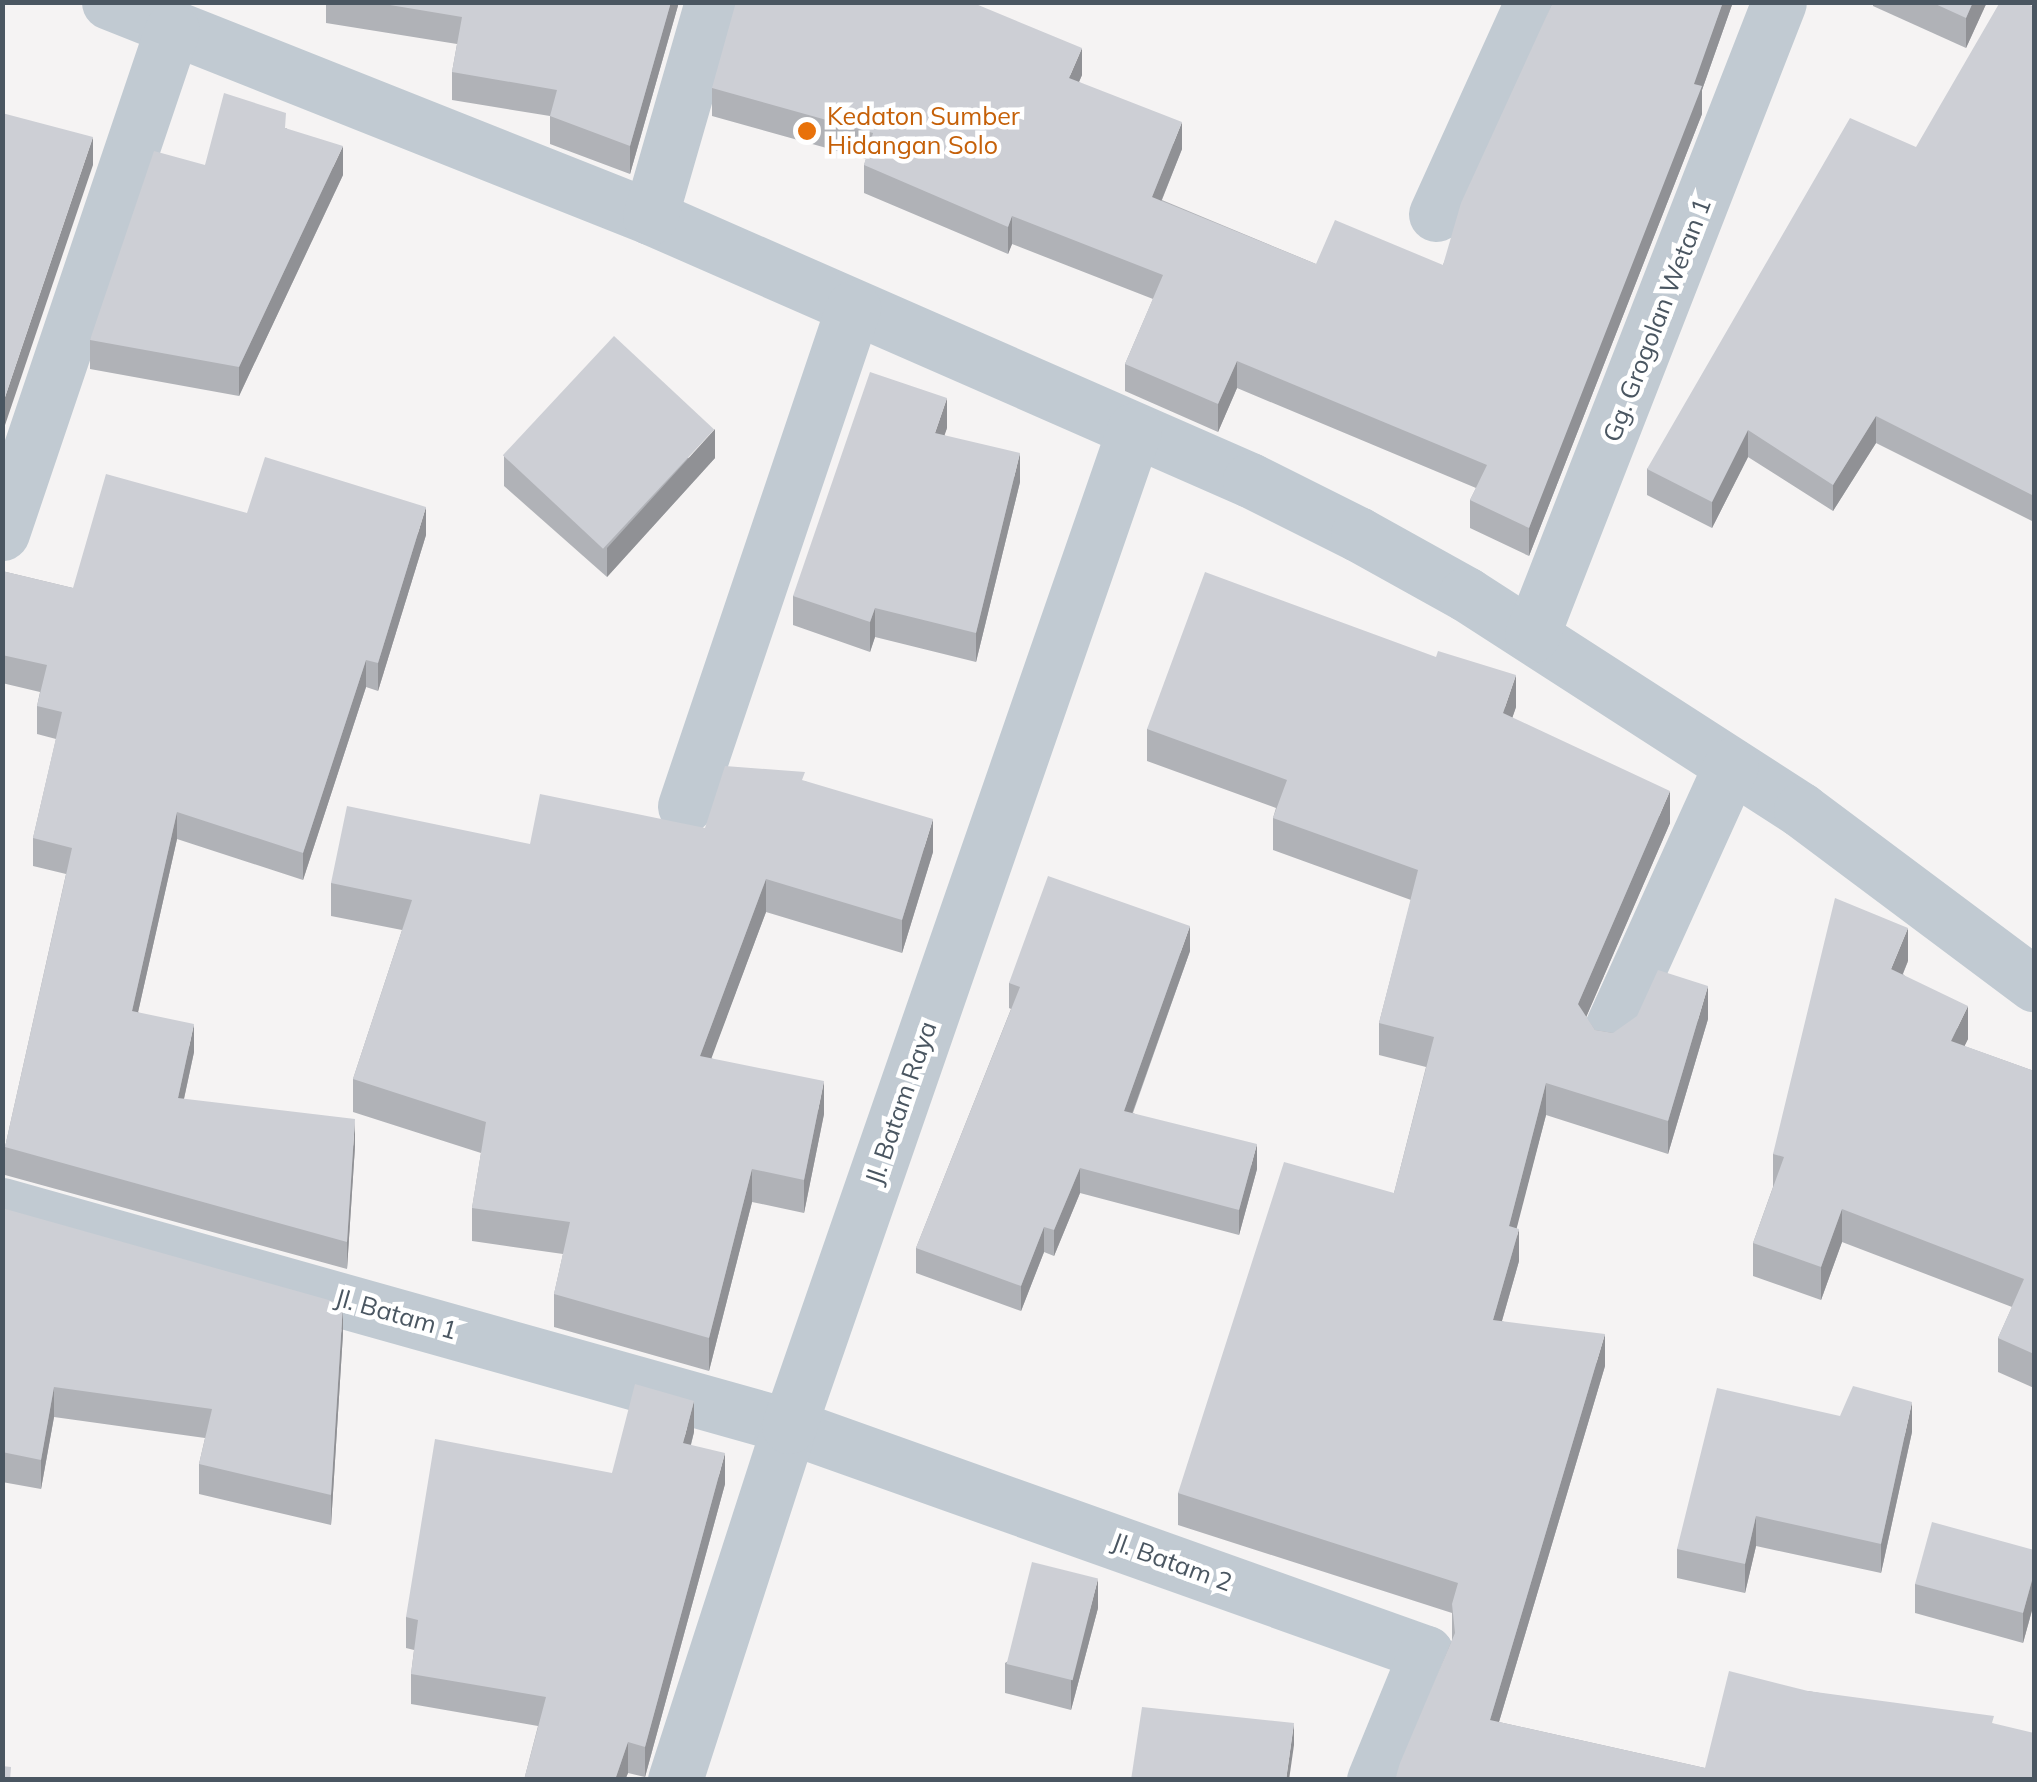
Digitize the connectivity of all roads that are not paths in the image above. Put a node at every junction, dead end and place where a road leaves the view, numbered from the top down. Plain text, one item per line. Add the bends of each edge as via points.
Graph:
1 (109, 2) edge
2 (712, 2) edge
3 (1532, 2) edge
4 (1778, 2) edge
5 (172, 30) junction
6 (1436, 214) dead end
7 (650, 216) junction
8 (852, 308) junction
9 (1134, 430) junction
10 (14, 464) edge
11 (2, 533) edge
12 (1532, 636) junction
13 (1731, 766) junction
14 (685, 806) dead end
15 (2034, 984) edge
16 (1608, 1034) edge
17 (2, 1205) edge
18 (789, 1426) junction
19 (675, 1780) edge
20 (1374, 1780) edge

1 - 5 street
2 - 7 street
3 - 6 street
4 - 12 street, Gg. Grogolan Wetan 1
5 - 7 street
5 - 10 street
7 - 8 street
8 - 9 street
8 - 14 street
9 - 12 street via 1358,534
9 - 18 street, Jl. Batam Raya
10 - 11 street
12 - 13 street
13 - 15 street via 1802,810
13 - 16 street
17 - 18 street, Jl. Batam 1
18 - 19 street, Jl. Batam Raya
18 - 20 street, Jl. Batam 2 via 1426,1653

